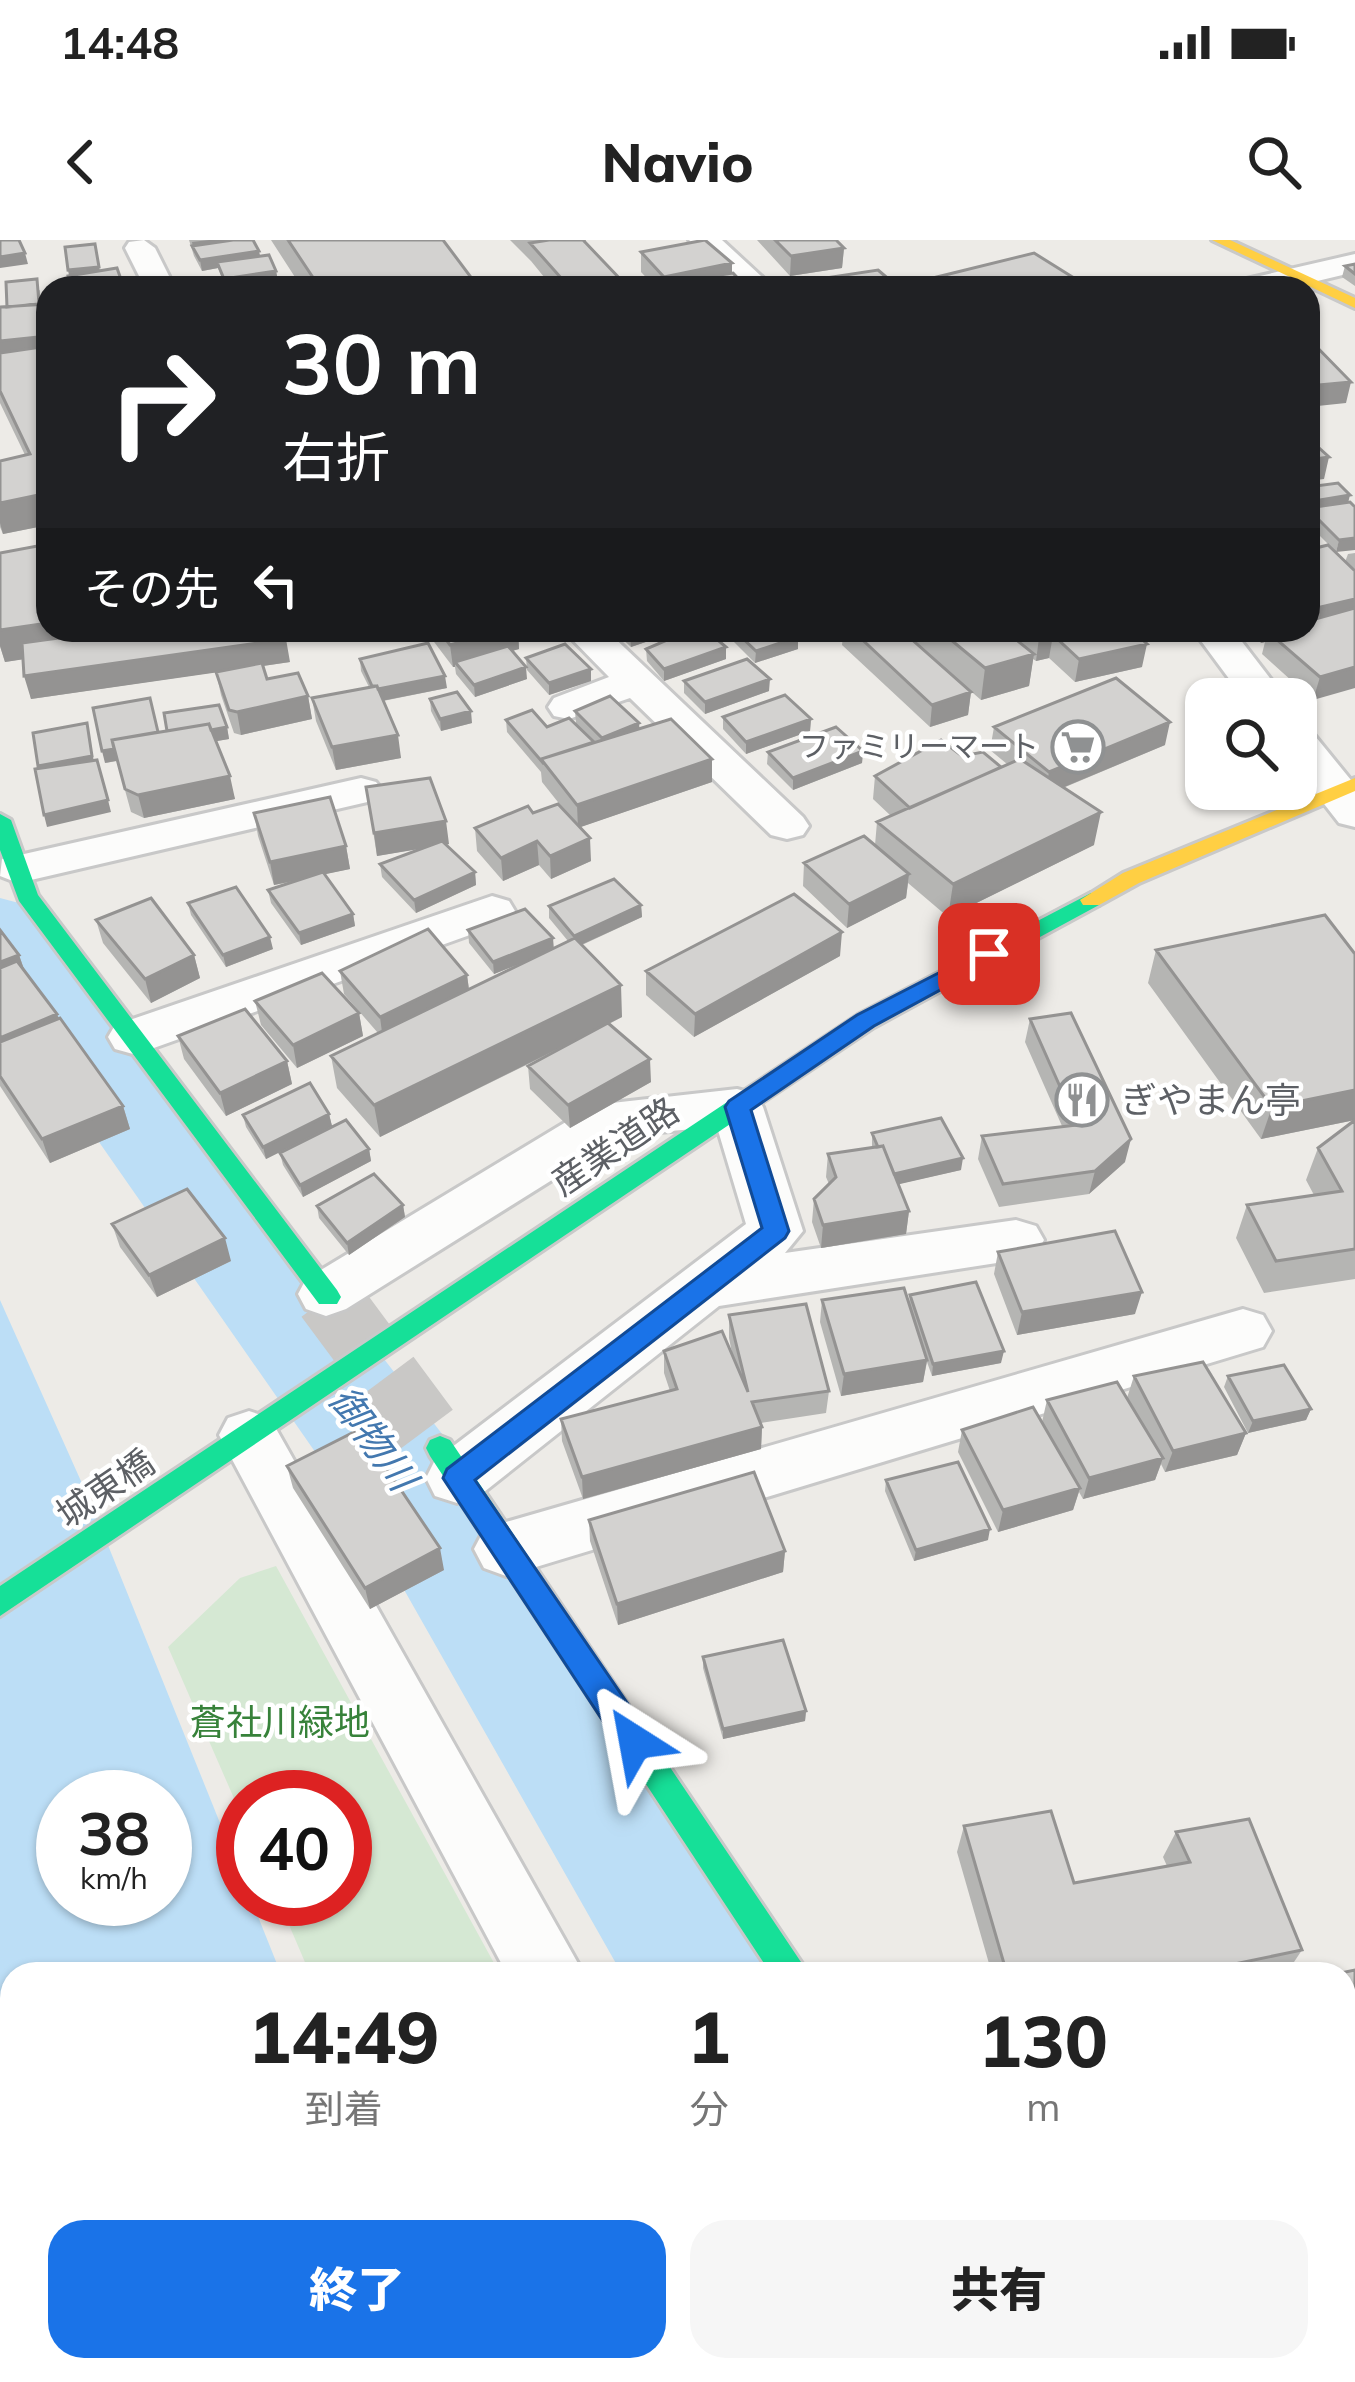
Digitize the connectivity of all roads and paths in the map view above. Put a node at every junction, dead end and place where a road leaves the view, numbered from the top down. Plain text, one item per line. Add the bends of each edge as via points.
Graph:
1 (704, 240) edge
2 (1219, 240) edge
3 (140, 248) dead end
4 (1187, 249) dead end
5 (1355, 262) edge
6 (154, 276) edge
7 (745, 276) edge
8 (1235, 276) edge
9 (1289, 276) edge
10 (1295, 276) edge
11 (1320, 289) edge
12 (1355, 304) edge
13 (1320, 315) edge
14 (1355, 331) edge
15 (595, 642) edge
16 (1222, 642) edge
17 (1249, 678) edge
18 (636, 681) junction
19 (569, 707) dead end
20 (1317, 763) edge
21 (361, 791) edge
22 (1349, 797) edge
23 (0, 820) edge
24 (787, 826) dead end
25 (18, 869) junction
26 (492, 911) dead end
27 (134, 1037) junction
28 (737, 1107) junction
29 (1016, 1240) dead end
30 (705, 1286) junction
31 (327, 1296) joint
32 (1243, 1331) dead end
33 (249, 1435) junction
34 (449, 1463) joint
35 (191, 1473) joint
36 (506, 1549) junction
37 (0, 1603) edge
38 (541, 1962) edge
39 (783, 1962) edge

1 - 7 street
2 - 9 street
3 - 6 street
4 - 8 street
5 - 10 street
11 - 12 street
13 - 14 street
15 - 18 street
16 - 17 street
18 - 19 street
18 - 24 street
20 - 22 street
21 - 25 street
22 - 28 street, 産業道路 via 1131,878 866,1021
23 - 25 street
25 - 27 street via 27,896
26 - 27 street
27 - 31 street
28 - 30 street via 776,1231
28 - 31 street via 611,1118
28 - 33 street, 産業道路
29 - 30 street
30 - 34 street
32 - 36 street
33 - 35 street, 産業道路
33 - 38 street
34 - 36 street
35 - 37 street, 城東橋
36 - 39 street

